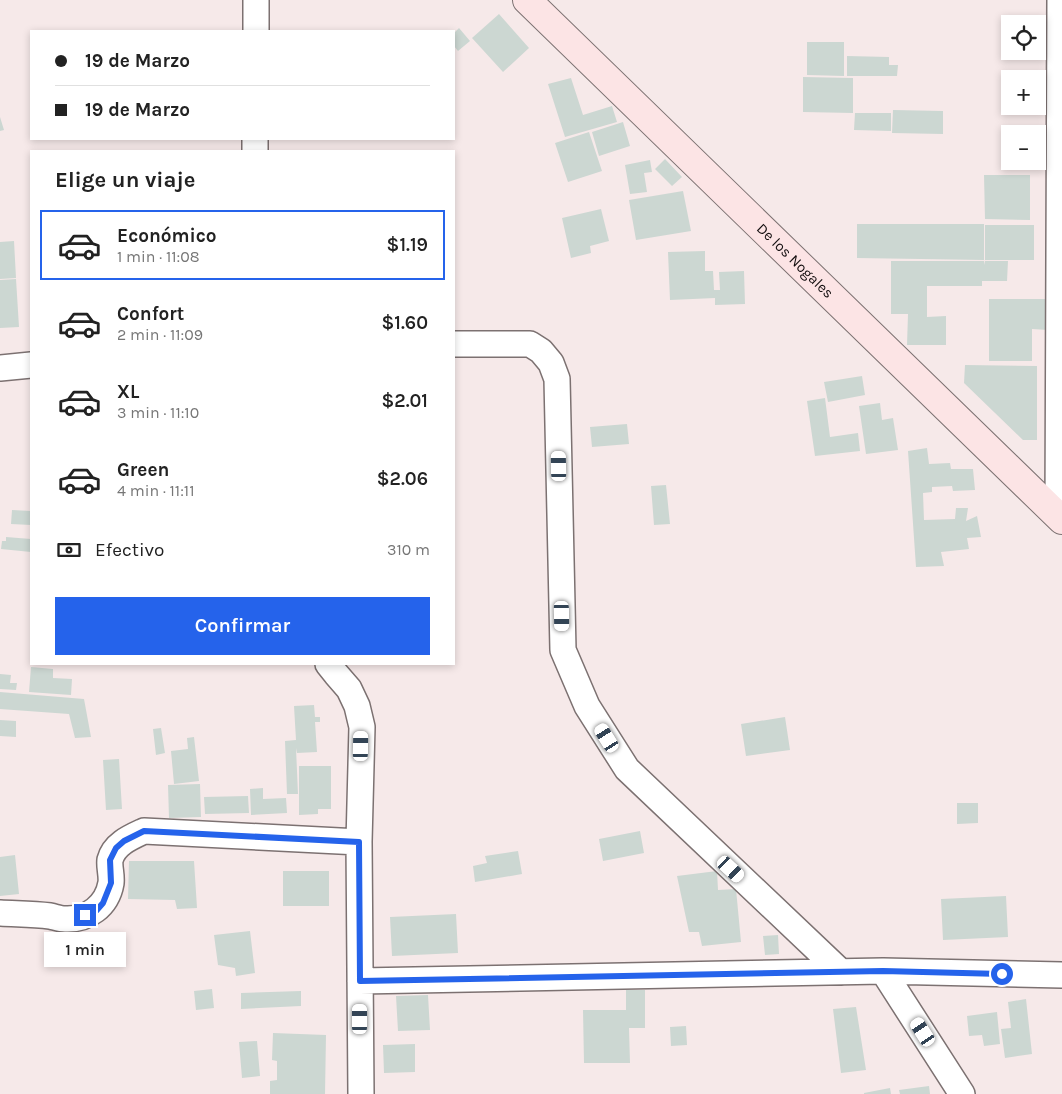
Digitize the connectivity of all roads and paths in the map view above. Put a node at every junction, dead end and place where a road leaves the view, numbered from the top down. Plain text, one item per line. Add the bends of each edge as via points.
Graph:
1 (256, 0) edge
2 (527, 0) edge
3 (1060, 0) edge
4 (256, 30) edge
5 (455, 344) edge
6 (30, 366) edge
7 (0, 368) edge
8 (1060, 518) edge
9 (329, 665) edge
10 (359, 842) junction
11 (0, 913) edge
12 (883, 971) junction
13 (840, 972) junction
14 (1062, 975) edge
15 (360, 981) junction
16 (361, 1094) edge
17 (962, 1094) edge

1 - 4 street
2 - 8 street, De los Nogales
3 - 8 street
5 - 13 street via 530,344 551,363 557,379 563,650 587,706 627,769
6 - 7 street
9 - 10 street via 349,689 362,727
10 - 11 street via 144,831 116,848 110,860 111,883 96,911 65,919
10 - 15 street
12 - 13 street
12 - 14 street
12 - 17 street
13 - 15 street
15 - 16 street

